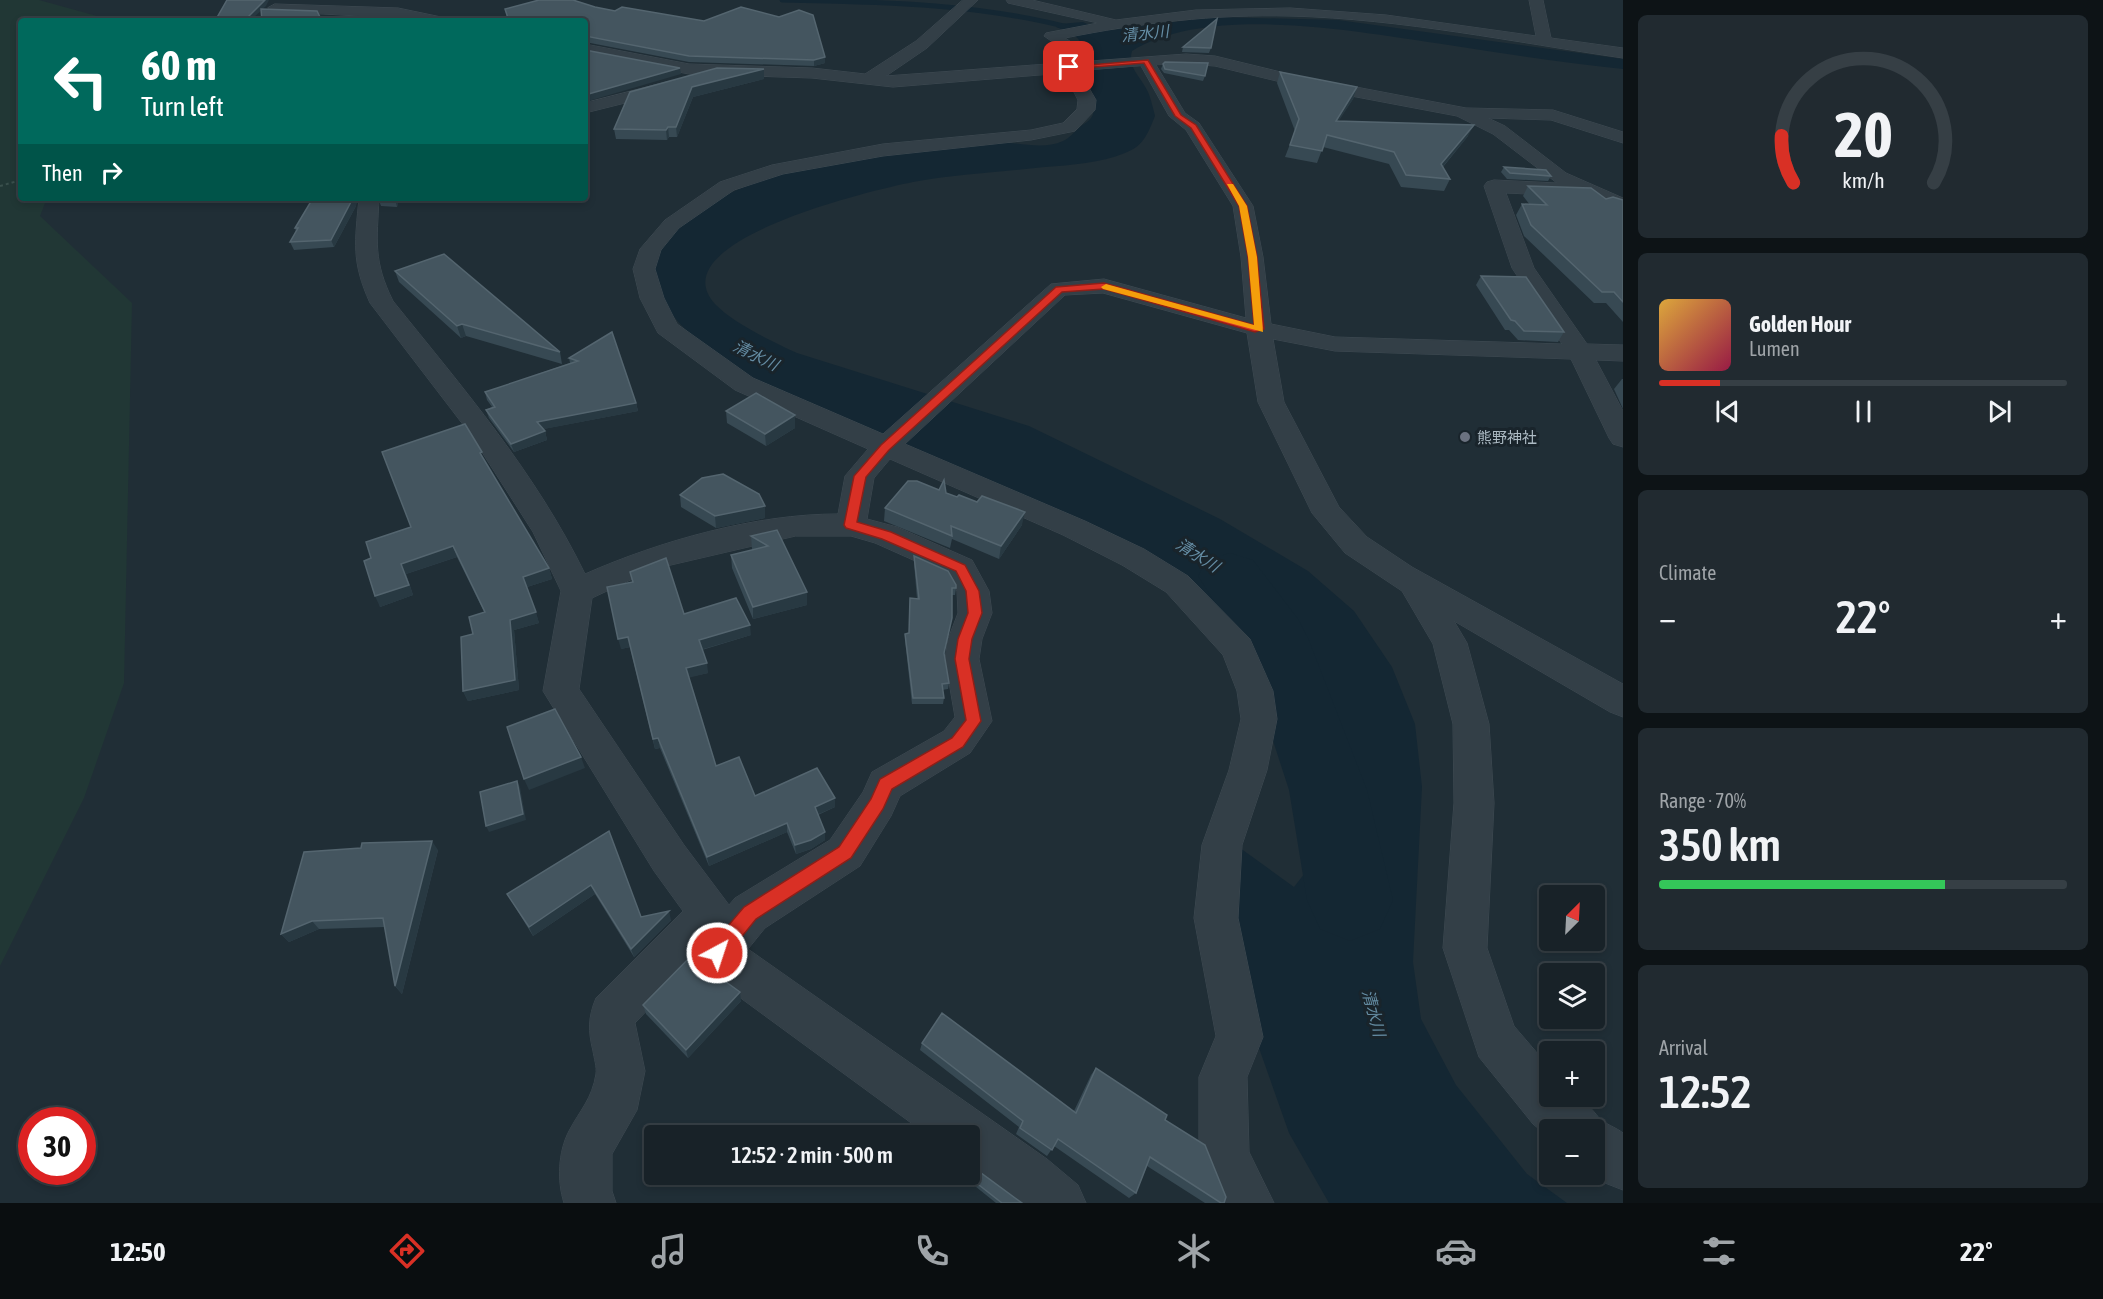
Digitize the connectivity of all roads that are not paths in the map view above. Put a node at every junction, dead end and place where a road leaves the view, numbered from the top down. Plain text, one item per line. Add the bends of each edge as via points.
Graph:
1 (1013, 0) edge
2 (1377, 0) edge
3 (1536, 0) edge
4 (277, 4) edge
5 (967, 4) edge
6 (265, 18) edge
7 (427, 18) edge
8 (1377, 19) junction
9 (1117, 22) junction
10 (1545, 43) junction
11 (1176, 45) dead end
12 (588, 50) edge
13 (1623, 53) edge
14 (1146, 61) junction
15 (1069, 67) junction
16 (722, 69) junction
17 (866, 80) junction
18 (588, 107) edge
19 (1462, 112) junction
20 (1623, 138) edge
21 (1589, 191) junction
22 (369, 201) edge
23 (1623, 205) edge
24 (1259, 329) junction
25 (1580, 351) junction
26 (1623, 353) edge
27 (1623, 438) edge
28 (885, 447) junction
29 (851, 525) junction
30 (1413, 582) junction
31 (577, 591) junction
32 (1623, 702) edge
33 (714, 933) junction
34 (1566, 1119) edge
35 (1605, 1151) edge
36 (1623, 1165) edge
37 (590, 1203) edge
38 (1060, 1203) edge
39 (1248, 1203) edge

1 - 9 street
2 - 8 street
3 - 10 street
4 - 6 street
4 - 7 street via 398,12
5 - 17 street via 891,68
8 - 9 street via 1246,12
8 - 10 street
9 - 15 street via 1051,36 1071,47
10 - 13 street
11 - 14 street
12 - 16 street via 689,69
14 - 15 street
14 - 19 street via 1215,61
14 - 24 street via 1178,116 1194,127 1243,206
15 - 17 street via 925,80
15 - 28 street via 1086,100 1086,110 1069,127 1031,135 883,150 778,169 727,186 672,224 651,249 644,268 652,298 667,328 744,384
16 - 17 street
16 - 18 street via 692,81
19 - 20 street via 1553,115
19 - 21 street via 1499,130 1559,177
21 - 23 street
21 - 25 street via 1494,186 1523,268
22 - 31 street via 365,255 382,303 476,421 548,530
24 - 25 street via 1335,344
24 - 28 street via 1104,286 1059,289
24 - 30 street via 1272,402 1328,513 1356,545
25 - 26 street
25 - 27 street
28 - 29 street via 860,476
28 - 39 street via 1133,557 1177,584 1238,648 1255,691 1260,719 1248,770 1222,845 1216,918 1240,1037 1223,1077 1224,1156
29 - 31 street via 796,525 680,551 644,561
29 - 33 street via 961,568 973,591 975,613 962,659 974,721 957,742 886,784 845,853
30 - 32 street
30 - 34 street via 1450,643 1471,724 1474,803 1465,948 1496,1040 1551,1107
31 - 33 street via 561,691 623,783
33 - 37 street via 612,1014 612,1034 621,1071 612,1110 587,1148 586,1191
33 - 38 street
35 - 36 street

